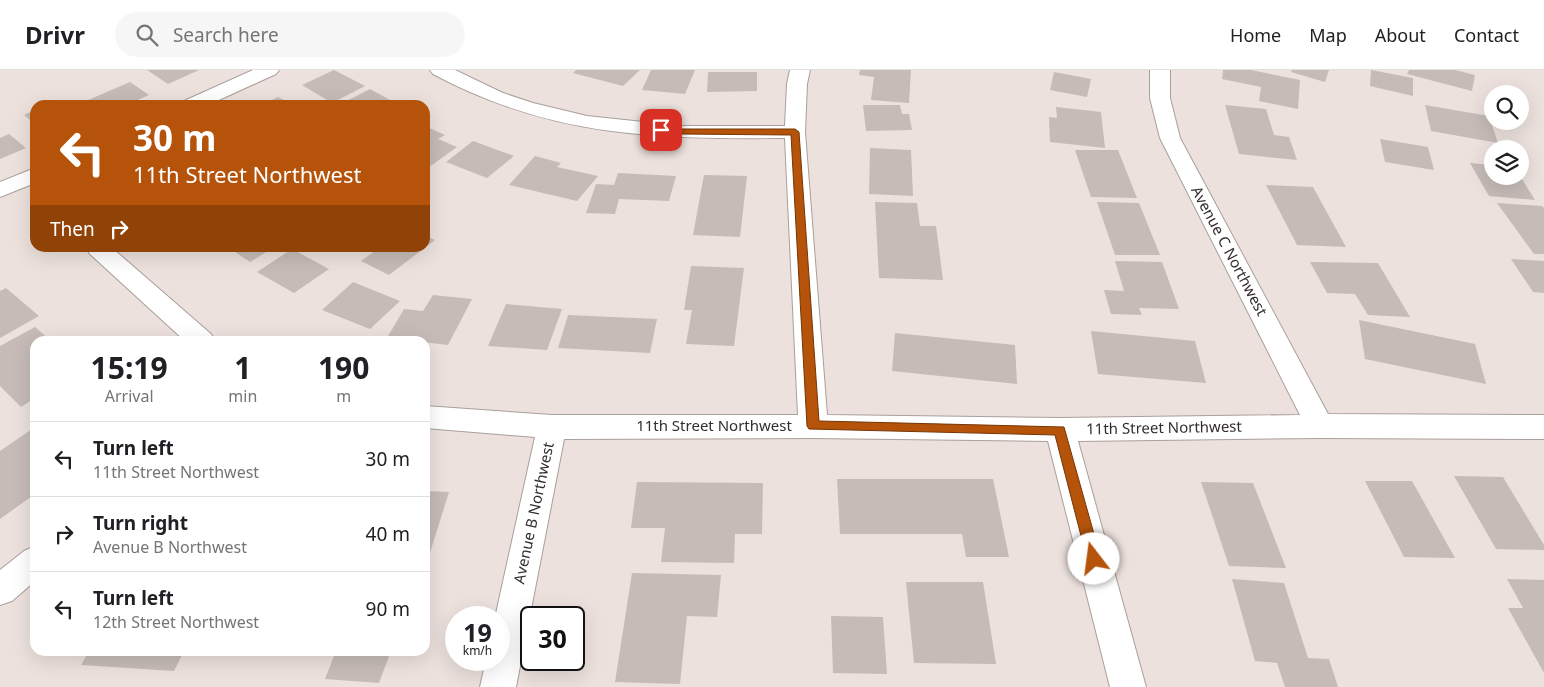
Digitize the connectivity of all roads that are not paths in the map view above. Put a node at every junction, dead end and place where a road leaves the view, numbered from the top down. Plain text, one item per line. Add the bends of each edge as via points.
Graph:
1 (269, 70) edge
2 (440, 70) edge
3 (800, 70) edge
4 (1160, 70) edge
5 (201, 100) edge
6 (795, 132) junction
7 (30, 182) edge
8 (0, 190) edge
9 (102, 252) edge
10 (196, 336) edge
11 (430, 417) edge
12 (813, 426) junction
13 (1320, 426) junction
14 (552, 427) junction
15 (1544, 427) edge
16 (1060, 430) junction
17 (30, 565) edge
18 (0, 590) edge
19 (498, 687) edge
20 (1128, 687) edge

1 - 5 street
2 - 6 street via 513,104 586,122 680,132
3 - 6 street
4 - 13 street, Avenue C Northwest via 1160,98 1170,138
6 - 12 street
7 - 8 street
9 - 10 street
11 - 14 street, 11th Street Northwest
12 - 14 street, 11th Street Northwest
12 - 16 street, 11th Street Northwest
13 - 15 street, 11th Street Northwest
13 - 16 street, 11th Street Northwest
14 - 19 street, Avenue B Northwest
16 - 20 street
17 - 18 street

